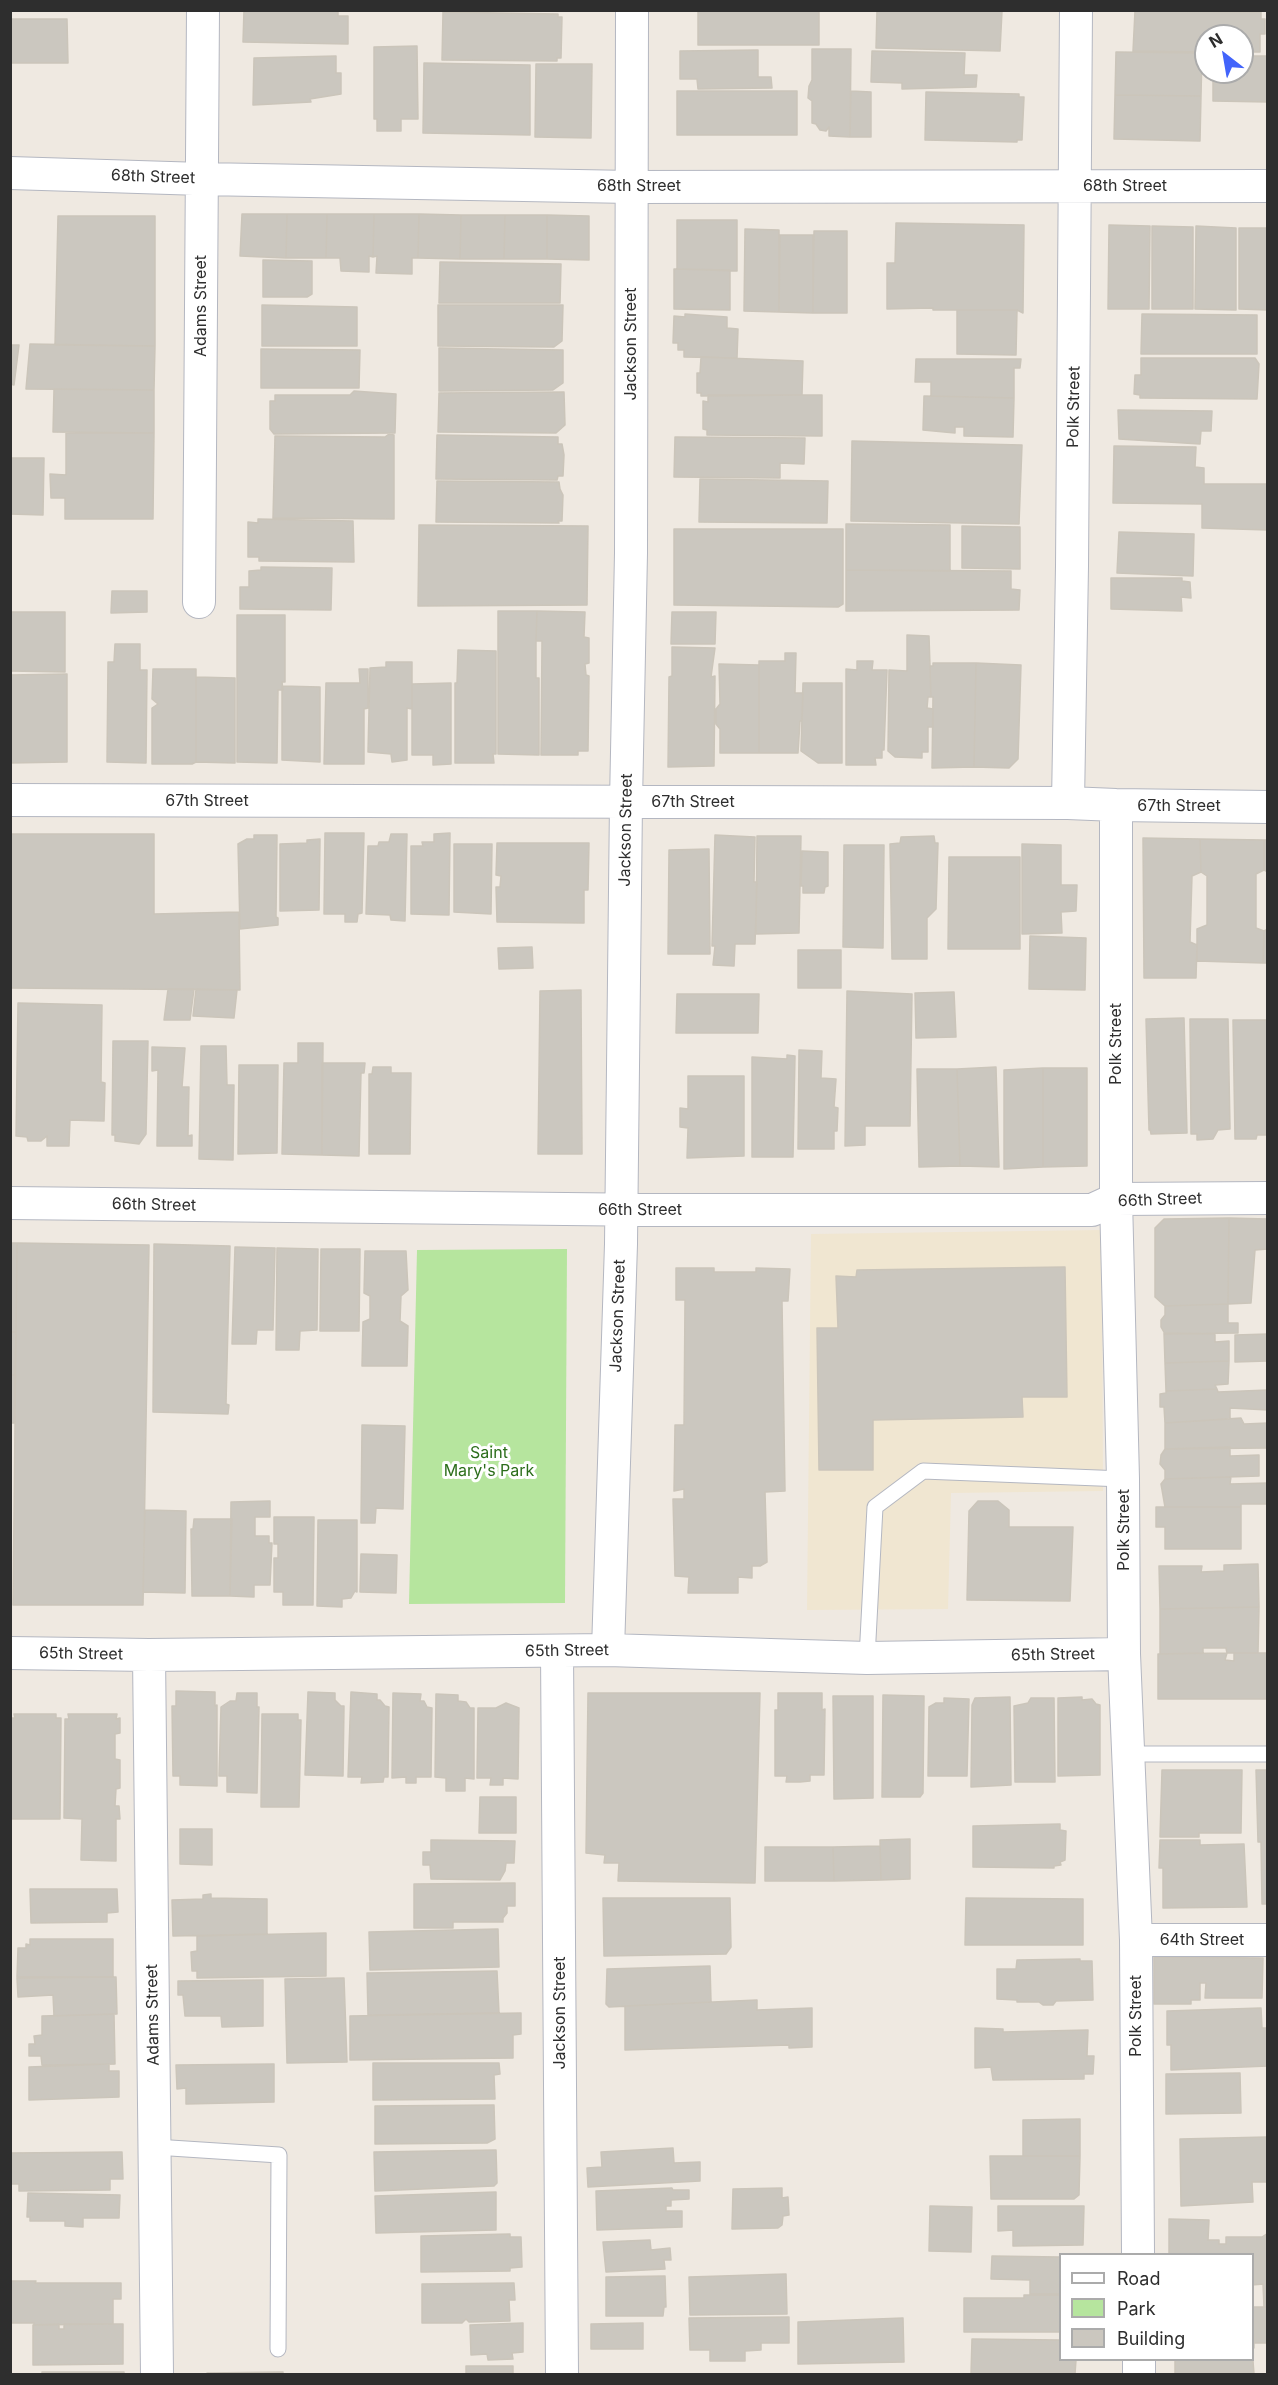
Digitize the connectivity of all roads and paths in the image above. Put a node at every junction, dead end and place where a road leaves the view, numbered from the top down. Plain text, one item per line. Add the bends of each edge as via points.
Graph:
1 (203, 10) edge
2 (632, 10) edge
3 (1076, 10) edge
4 (10, 173) edge
5 (201, 179) junction
6 (1076, 186) junction
7 (1268, 186) edge
8 (631, 187) junction
9 (199, 602) dead end
10 (10, 800) edge
11 (626, 802) junction
12 (1068, 802) junction
13 (1116, 805) junction
14 (1268, 807) edge
15 (1268, 1198) edge
16 (1116, 1199) junction
17 (10, 1203) edge
18 (621, 1210) junction
19 (1123, 1479) junction
20 (608, 1650) junction
21 (557, 1651) junction
22 (10, 1653) edge
23 (1124, 1654) junction
24 (149, 1655) junction
25 (867, 1658) junction
26 (1129, 1754) junction
27 (1268, 1754) edge
28 (1136, 1940) junction
29 (1268, 1940) edge
30 (155, 2147) junction
31 (1138, 2253) edge
32 (278, 2349) dead end
33 (157, 2374) edge
34 (562, 2374) edge

1 - 5 street, Adams Street
2 - 8 street, Jackson Street
3 - 6 street, Polk Street
4 - 5 street, 68th Street
5 - 8 street, 68th Street
5 - 9 street, Adams Street
6 - 7 street, 68th Street
6 - 8 street, 68th Street
6 - 12 street, Polk Street
8 - 11 street, Jackson Street via 632,553
10 - 11 street, 67th Street
11 - 12 street, 67th Street
11 - 18 street, Jackson Street
12 - 13 street, 67th Street
13 - 14 street, 67th Street
13 - 16 street, Polk Street
15 - 16 street, 66th Street
16 - 18 street, 66th Street via 1092,1210
16 - 19 street, Polk Street
17 - 18 street, 66th Street
18 - 20 street, Jackson Street
19 - 23 street, Polk Street
19 - 25 lane via 923,1471 876,1508
20 - 21 street, 65th Street
20 - 25 street, 65th Street
21 - 24 street, 65th Street
21 - 34 street, Jackson Street
22 - 24 street, 65th Street
23 - 25 street, 65th Street
23 - 26 street, Polk Street
24 - 30 street, Adams Street
26 - 27 lane
26 - 28 street, Polk Street
28 - 29 street, 64th Street
28 - 31 street, Polk Street
30 - 32 lane via 279,2155
30 - 33 street, Adams Street

